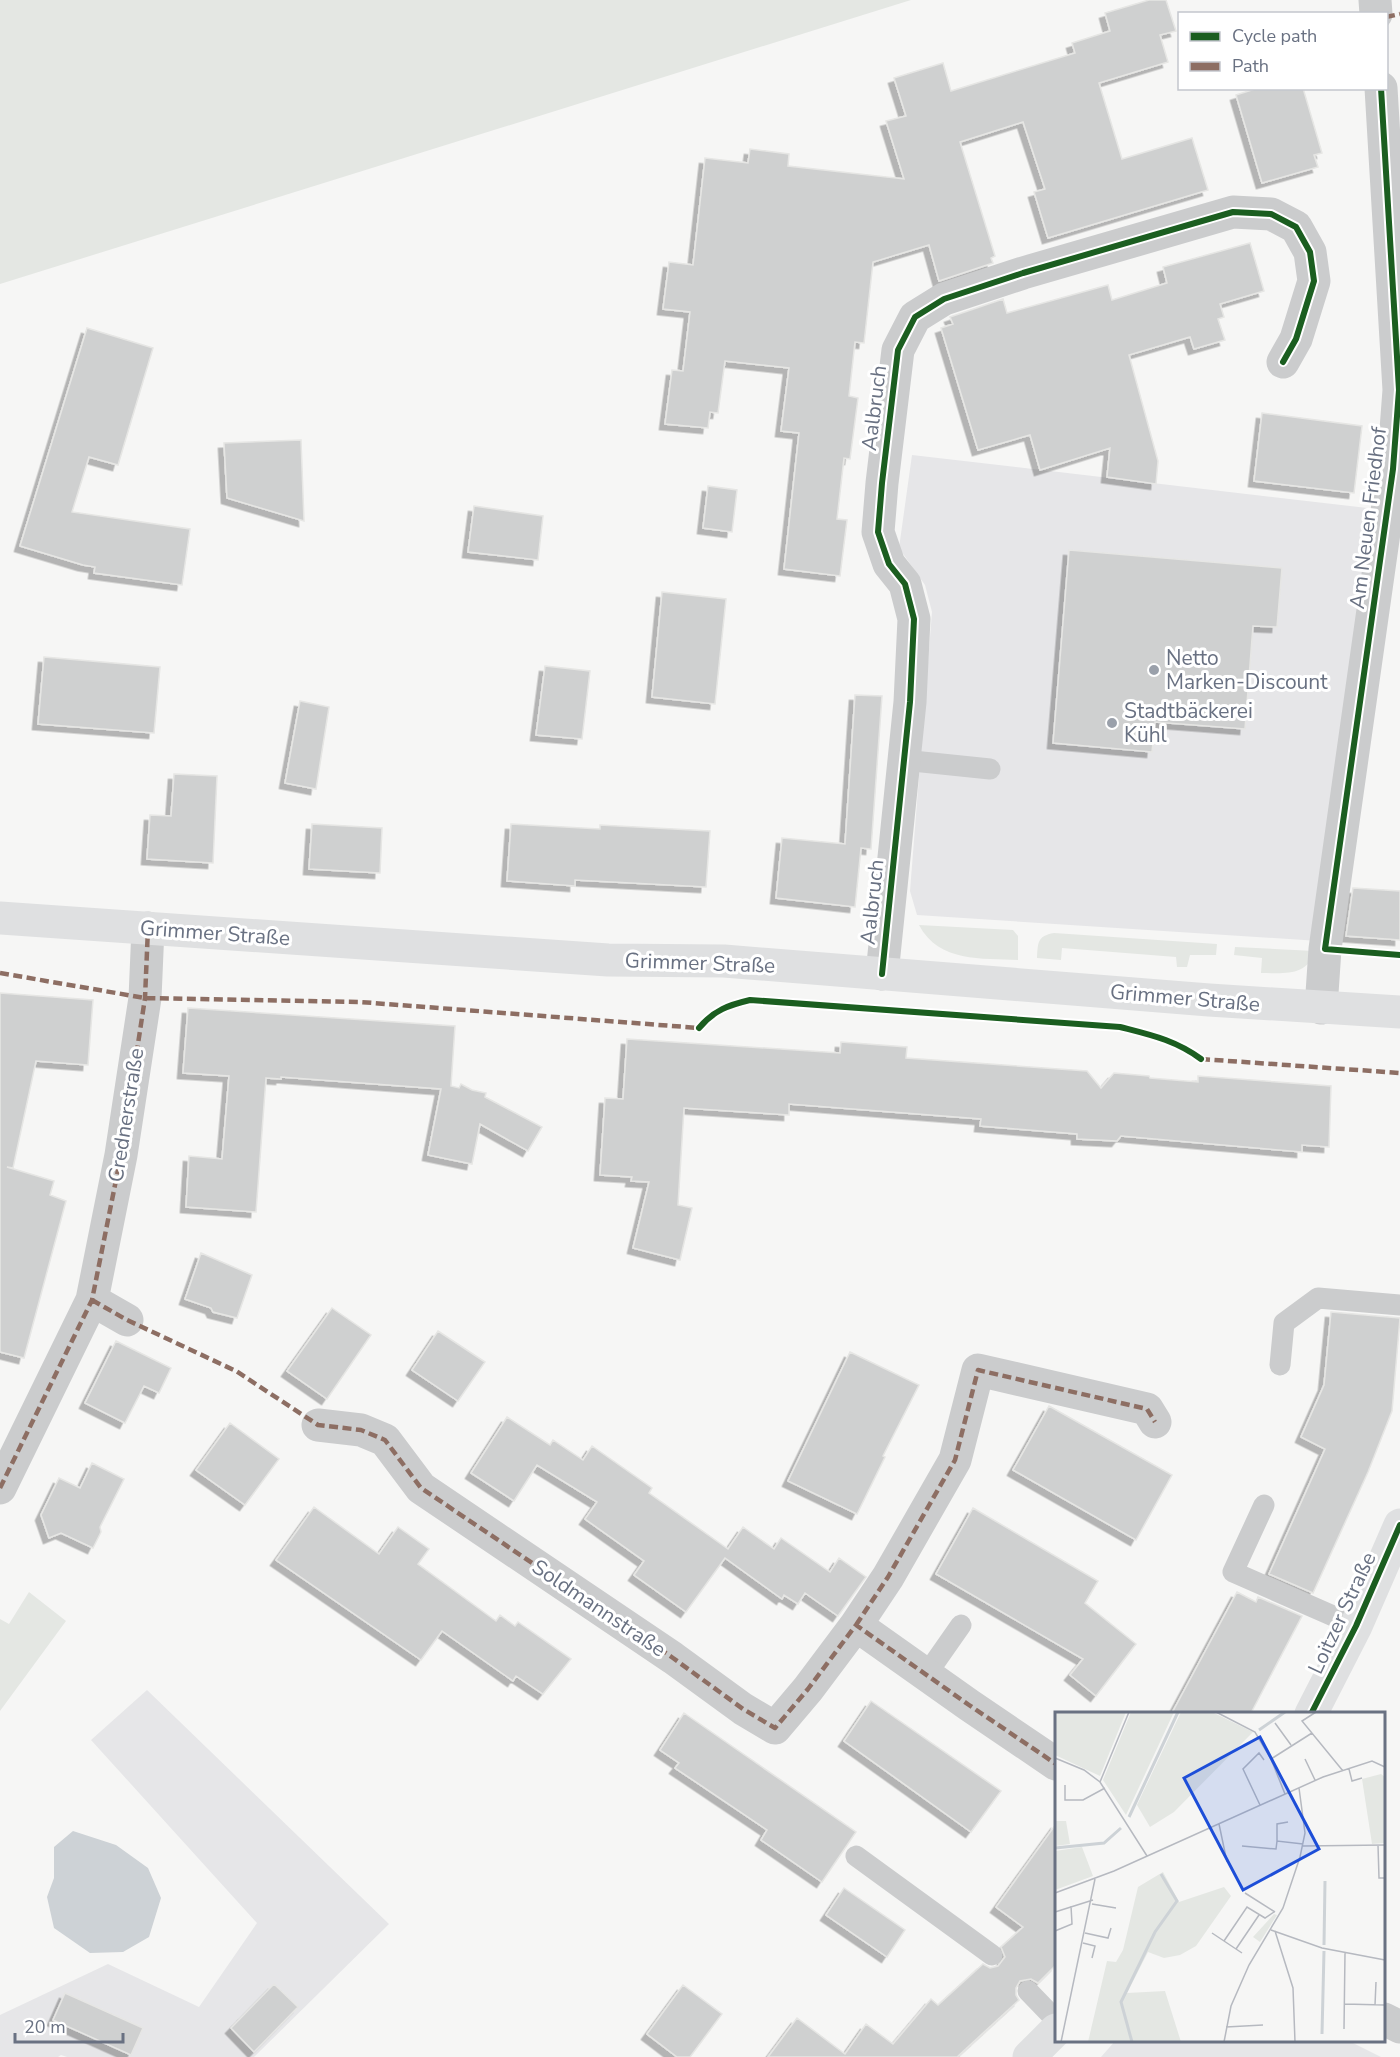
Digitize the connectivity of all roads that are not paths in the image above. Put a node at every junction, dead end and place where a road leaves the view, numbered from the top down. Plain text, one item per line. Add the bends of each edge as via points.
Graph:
1 (1381, 90) edge
2 (1283, 362) dead end
3 (1400, 390) edge
4 (903, 760) junction
5 (990, 769) dead end
6 (0, 918) edge
7 (148, 928) junction
8 (882, 974) junction
9 (1322, 1008) junction
10 (1400, 1012) edge
11 (92, 1300) junction
12 (1400, 1305) edge
13 (127, 1320) dead end
14 (1280, 1365) dead end
15 (1155, 1422) dead end
16 (318, 1425) dead end
17 (0, 1488) edge
18 (1264, 1504) dead end
19 (1400, 1526) edge
20 (856, 1625) junction
21 (961, 1625) dead end
22 (1356, 1626) junction
23 (926, 1675) junction
24 (1312, 1712) edge
25 (1055, 1763) edge
26 (856, 1857) dead end
27 (992, 1956) dead end
28 (1028, 1991) dead end
29 (1055, 2019) edge
30 (1385, 2020) edge
31 (1400, 2027) edge
32 (1055, 2031) edge
33 (1029, 2057) edge

1 - 3 street, Am Neuen Friedhof
2 - 4 street, Aalbruch via 1296,339 1314,281 1310,252 1296,226 1271,214 1222,215 944,299 915,317 898,350 878,532 890,564 905,584 914,619
3 - 9 street, Am Neuen Friedhof via 1393,469 1325,949
4 - 5 lane
4 - 8 street, Aalbruch
6 - 7 main road, Grimmer Straße
7 - 8 main road, Grimmer Straße via 488,953 724,961
7 - 11 street, Crednerstraße via 145,998 121,1155
8 - 9 main road, Grimmer Straße
9 - 10 main road, Grimmer Straße
11 - 13 street
11 - 17 street, Crednerstraße
12 - 14 lane via 1318,1298 1284,1323
15 - 20 street, Soldmannstraße via 1147,1409 978,1370 955,1460
16 - 20 street, Soldmannstraße via 361,1430 385,1440 421,1488 775,1728
18 - 22 lane via 1233,1572
19 - 22 main road, Loitzer Straße
20 - 23 street
21 - 23 lane
22 - 24 main road, Loitzer Straße
23 - 25 street
26 - 27 lane
28 - 29 lane
30 - 31 street
32 - 33 main road

